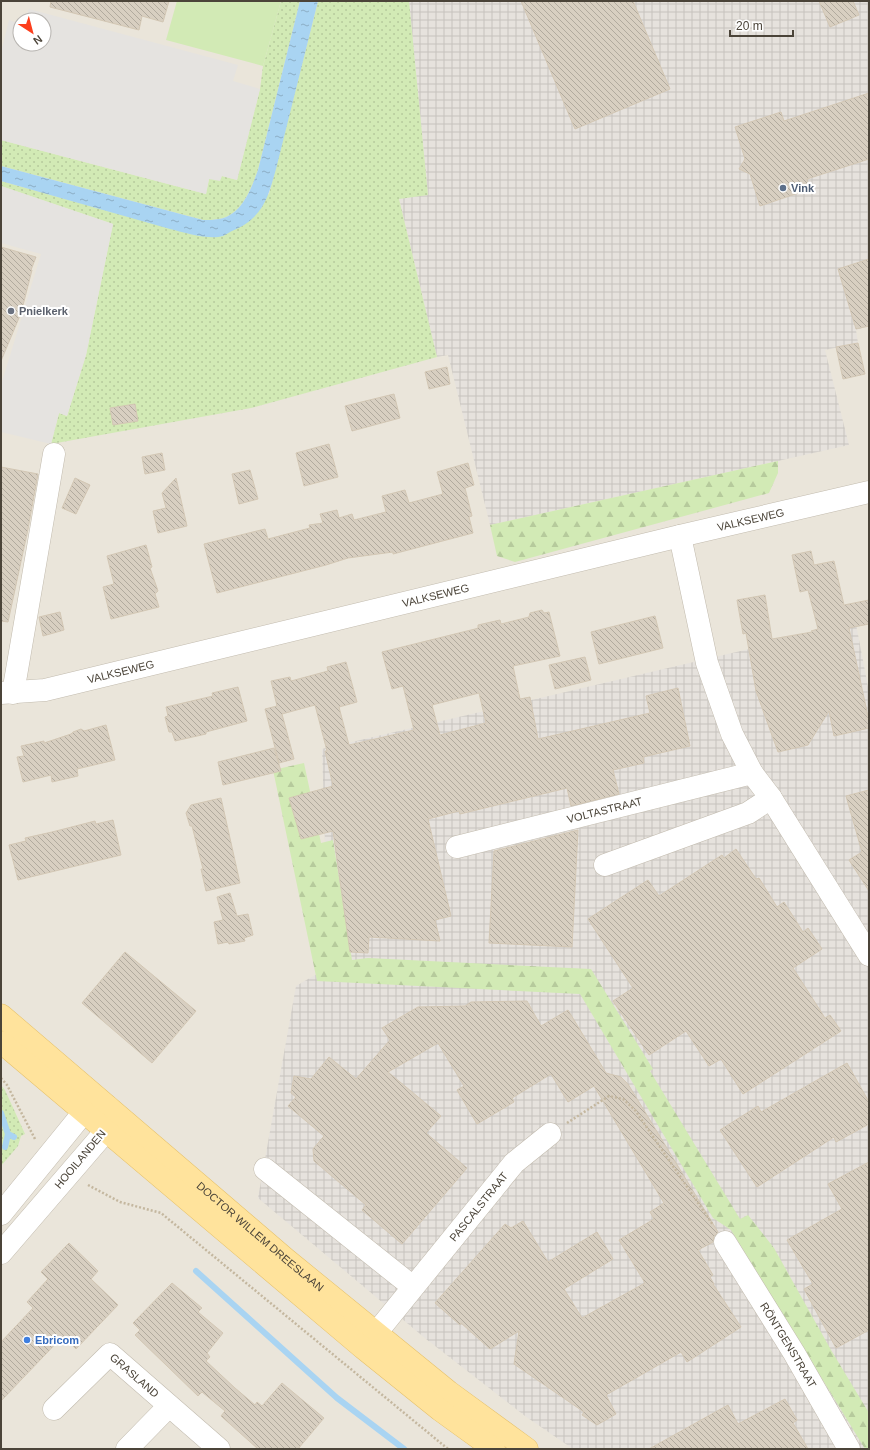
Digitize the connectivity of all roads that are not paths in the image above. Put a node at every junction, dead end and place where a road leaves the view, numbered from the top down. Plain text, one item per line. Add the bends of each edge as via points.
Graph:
1 (54, 454) dead end
2 (869, 492) edge
3 (680, 536) junction
4 (7, 693) edge
5 (752, 773) junction
6 (770, 798) junction
7 (457, 847) dead end
8 (605, 865) dead end
9 (869, 955) edge
10 (1, 1015) edge
11 (1, 1042) edge
12 (108, 1107) junction
13 (84, 1112) junction
14 (106, 1131) junction
15 (550, 1134) road end
16 (265, 1169) dead end
17 (1, 1214) edge
18 (725, 1242) road end
19 (1, 1253) edge
20 (413, 1287) junction
21 (370, 1341) junction
22 (169, 1406) junction
23 (54, 1410) dead end
24 (127, 1449) edge
25 (219, 1449) edge
26 (494, 1449) edge
27 (527, 1449) edge
28 (849, 1449) edge

1 - 4 street
2 - 3 street, VALKSEWEG
3 - 4 street, VALKSEWEG via 45,690
3 - 5 street via 707,663 732,734
5 - 6 street
5 - 7 street, VOLTASTRAAT
6 - 8 street via 748,813
6 - 9 street
10 - 12 main road, DOCTOR WILLEM DREESLAAN
11 - 13 main road, DOCTOR WILLEM DREESLAAN
12 - 13 street
12 - 14 street, HOOILANDEN
12 - 21 main road, DOCTOR WILLEM DREESLAAN via 287,1260
13 - 14 main road, DOCTOR WILLEM DREESLAAN
13 - 17 street
14 - 19 street, HOOILANDEN
14 - 21 main road, DOCTOR WILLEM DREESLAAN
15 - 20 street, PASCALSTRAAT via 514,1163
16 - 20 street
18 - 28 street, RÖNTGENSTRAAT via 794,1352
20 - 21 street, PASCALSTRAAT
21 - 26 main road, DOCTOR WILLEM DREESLAAN via 440,1410
21 - 27 main road, DOCTOR WILLEM DREESLAAN via 450,1392
22 - 23 street, GRASLAND via 110,1354
22 - 24 street
22 - 25 street, GRASLAND

